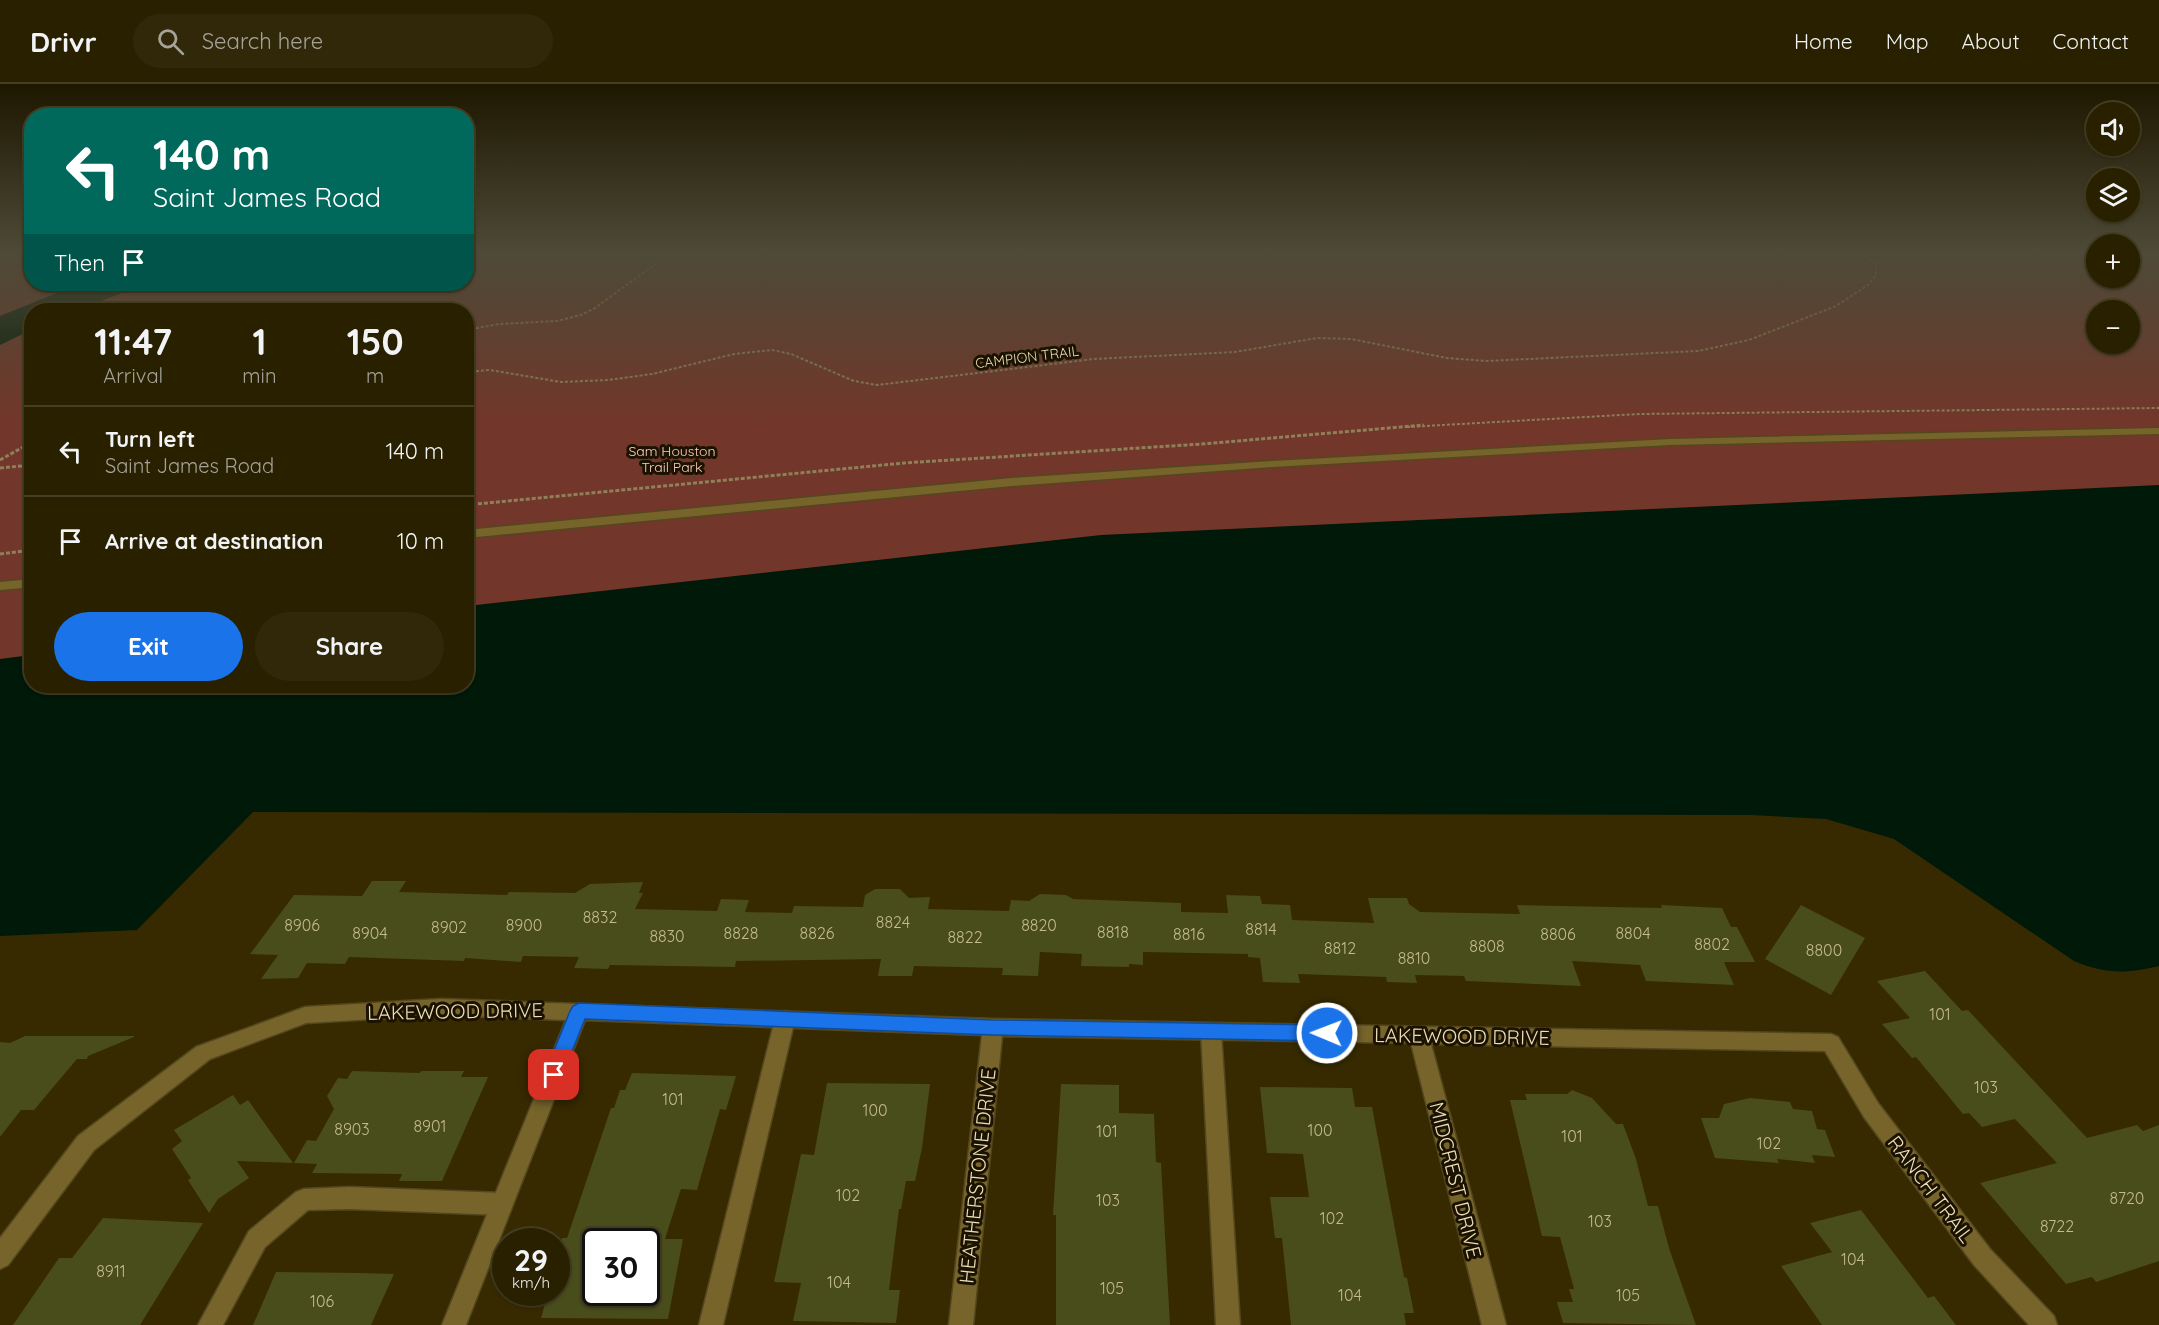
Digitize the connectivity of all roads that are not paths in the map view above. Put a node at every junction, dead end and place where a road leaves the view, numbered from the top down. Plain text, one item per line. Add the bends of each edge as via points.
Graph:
1 (2159, 430) edge
2 (474, 533) edge
3 (24, 584) edge
4 (0, 586) edge
5 (579, 1011) junction
6 (785, 1019) junction
7 (993, 1027) junction
8 (1211, 1031) junction
9 (1419, 1035) junction
10 (1831, 1043) joint
11 (502, 1204) junction
12 (0, 1257) edge
13 (210, 1325) edge
14 (454, 1325) edge
15 (711, 1325) edge
16 (961, 1325) edge
17 (1228, 1325) edge
18 (1494, 1325) edge
19 (2045, 1325) edge

1 - 2 street via 1670,442 1272,464 1012,482
3 - 4 street
5 - 6 street, LAKEWOOD DRIVE
5 - 11 street
5 - 12 street, LAKEWOOD DRIVE via 441,1007 305,1015 203,1053 86,1143
6 - 7 street, LAKEWOOD DRIVE
6 - 15 street
7 - 8 street, LAKEWOOD DRIVE
7 - 16 street, HEATHERSTONE DRIVE
8 - 9 street, LAKEWOOD DRIVE
8 - 17 street
9 - 10 street, LAKEWOOD DRIVE
9 - 18 street, MIDCREST DRIVE
10 - 19 street, RANCH TRAIL via 1871,1110 1982,1257
11 - 13 street via 303,1200 257,1239
11 - 14 street

